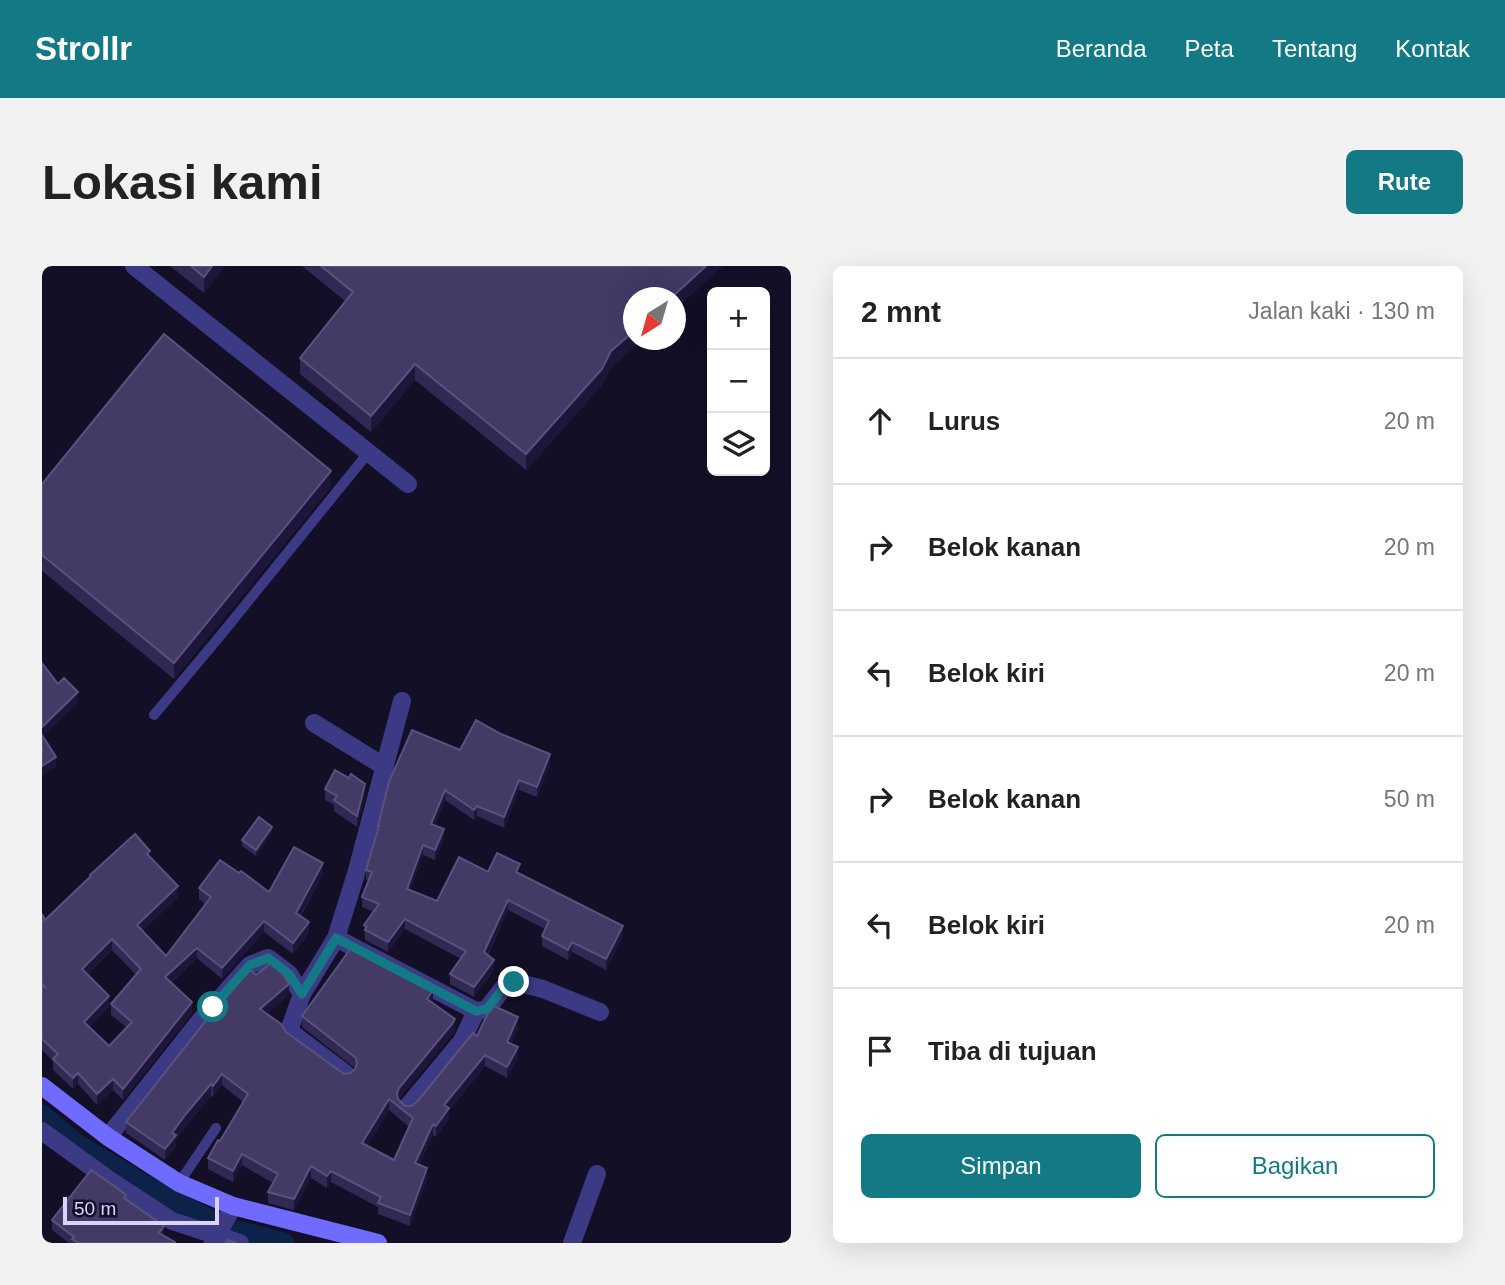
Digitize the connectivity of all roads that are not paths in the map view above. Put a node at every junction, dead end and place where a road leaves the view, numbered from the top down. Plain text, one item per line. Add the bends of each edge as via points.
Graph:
1 (134, 266) edge
2 (369, 453) junction
3 (408, 484) dead end
4 (402, 701) dead end
5 (154, 715) dead end
6 (314, 723) dead end
7 (385, 767) junction
8 (336, 938) junction
9 (302, 994) junction
10 (476, 1011) junction
11 (600, 1012) dead end
12 (346, 1074) edge
13 (42, 1086) edge
14 (408, 1106) edge
15 (216, 1128) dead end
16 (42, 1131) edge
17 (108, 1137) junction
18 (597, 1174) dead end
19 (179, 1183) junction
20 (231, 1209) junction
21 (217, 1237) edge
22 (240, 1243) edge
23 (378, 1243) edge
24 (572, 1243) edge

1 - 2 street
2 - 3 street
2 - 5 lane
4 - 7 street
6 - 7 street
7 - 8 street
8 - 9 street
8 - 10 street
9 - 12 street via 291,1025 293,1034
9 - 17 street via 289,974 268,958 250,965 199,1021
10 - 11 street via 487,1009 503,988 514,982
10 - 14 street via 467,1033
13 - 17 main road
15 - 19 lane
16 - 21 street via 172,1221
17 - 19 main road
18 - 24 street
19 - 20 main road
20 - 21 street
20 - 23 main road
21 - 22 street

